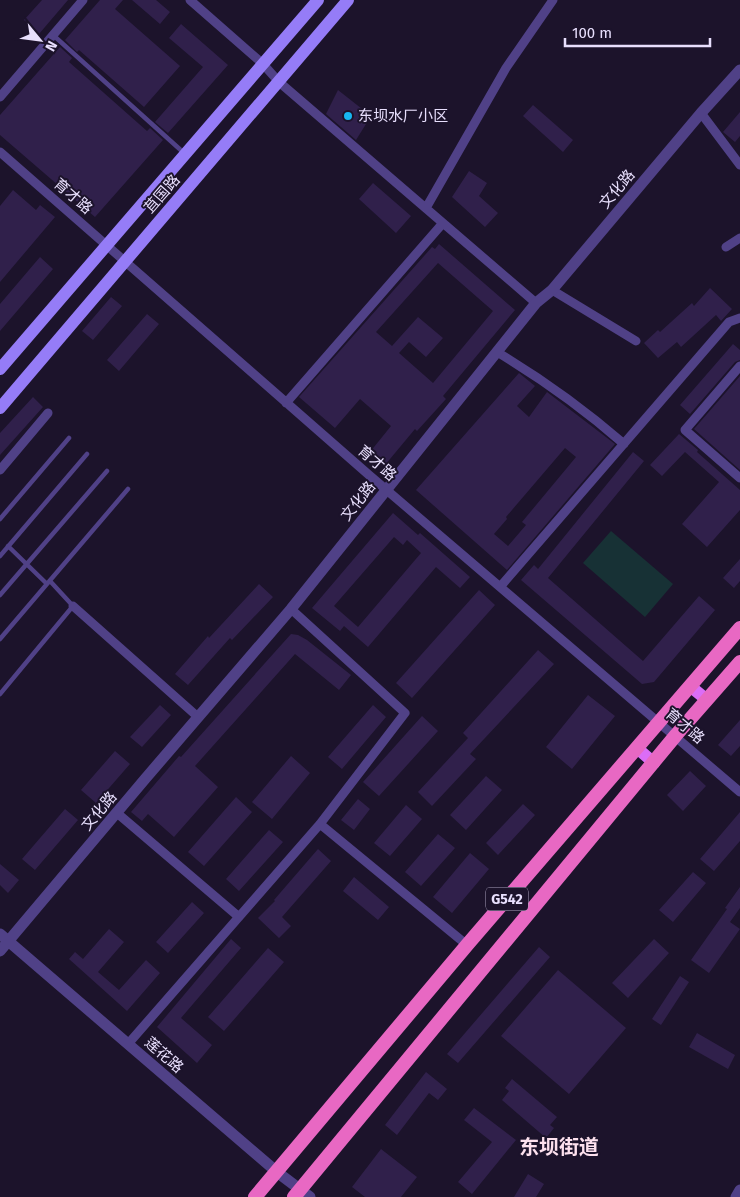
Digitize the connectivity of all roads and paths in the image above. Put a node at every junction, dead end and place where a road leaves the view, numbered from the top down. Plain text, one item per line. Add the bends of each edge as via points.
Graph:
1 (83, 0) edge
2 (190, 0) edge
3 (318, 0) edge
4 (348, 0) edge
5 (553, 0) edge
6 (53, 35) junction
7 (263, 64) junction
8 (740, 70) edge
9 (280, 82) junction
10 (0, 97) edge
11 (701, 113) junction
12 (0, 152) edge
13 (186, 154) junction
14 (740, 164) edge
15 (426, 208) junction
16 (443, 223) junction
17 (740, 238) edge
18 (108, 244) junction
19 (726, 247) dead end
20 (125, 262) junction
21 (552, 290) junction
22 (536, 303) junction
23 (740, 318) edge
24 (636, 341) dead end
25 (497, 352) junction
26 (740, 366) edge
27 (0, 369) edge
28 (286, 403) junction
29 (0, 408) edge
30 (48, 413) dead end
31 (69, 438) dead end
32 (624, 444) junction
33 (87, 454) dead end
34 (0, 470) edge
35 (107, 471) dead end
36 (740, 478) edge
37 (386, 489) junction
38 (128, 490) dead end
39 (0, 519) edge
40 (8, 546) junction
41 (0, 556) edge
42 (27, 564) junction
43 (48, 582) junction
44 (500, 586) junction
45 (0, 595) edge
46 (74, 606) junction
47 (291, 609) junction
48 (740, 628) edge
49 (0, 639) edge
50 (740, 662) edge
51 (690, 686) junction
52 (0, 694) edge
53 (707, 700) junction
54 (198, 717) junction
55 (658, 722) junction
56 (676, 736) junction
57 (636, 748) junction
58 (654, 763) junction
59 (740, 792) edge
60 (117, 813) junction
61 (320, 824) junction
62 (238, 917) junction
63 (4, 937) edge
64 (467, 945) junction
65 (0, 951) edge
66 (128, 1044) junction
67 (277, 1172) junction
68 (740, 1190) edge
69 (302, 1195) edge
70 (255, 1197) edge
71 (736, 1197) edge

1 - 6 street
2 - 7 street
3 - 7 main road, 苴国路
4 - 9 main road, 苴国路
5 - 15 street via 506,68
6 - 10 street
6 - 13 lane
7 - 9 street
7 - 13 main road, 苴国路
8 - 11 street, 文化路
9 - 15 street
9 - 20 main road, 苴国路
11 - 14 street
11 - 21 street, 文化路
12 - 18 street, 育才路
13 - 18 main road, 苴国路
15 - 16 street
16 - 22 street
16 - 28 street
17 - 19 street
18 - 20 street, 育才路
18 - 27 main road, 苴国路
20 - 28 street, 育才路
20 - 29 main road, 苴国路
21 - 22 street, 文化路
21 - 24 street
22 - 25 street, 文化路
23 - 32 street via 729,322
25 - 32 street via 552,386
25 - 37 street, 文化路
26 - 36 street via 685,430
28 - 37 street, 育才路
30 - 34 street
31 - 39 lane
32 - 44 street
33 - 40 lane
35 - 42 lane
37 - 44 street, 育才路
37 - 47 street, 文化路
38 - 43 lane
40 - 41 lane
40 - 42 lane
42 - 43 lane
42 - 45 lane
43 - 46 lane
43 - 49 lane
44 - 55 street, 育才路
46 - 52 lane
46 - 54 street
47 - 54 street, 文化路
47 - 61 street via 405,713
48 - 51 highway, G542
50 - 53 highway, G542
51 - 53 main road
51 - 55 highway, G542
53 - 56 highway, G542
54 - 60 street, 文化路
55 - 56 street, 育才路
55 - 57 highway, G542
56 - 58 highway, G542
56 - 59 street, 育才路
57 - 58 main road
57 - 64 highway, G542
58 - 69 highway, G542
60 - 62 street
60 - 63 street, 文化路
61 - 62 street
61 - 64 street
62 - 66 street
63 - 65 street, 文化路
63 - 66 street, 莲花路
64 - 67 highway, G542
66 - 67 street, 莲花路
67 - 69 street, 莲花路
67 - 70 highway, G542
68 - 71 street

